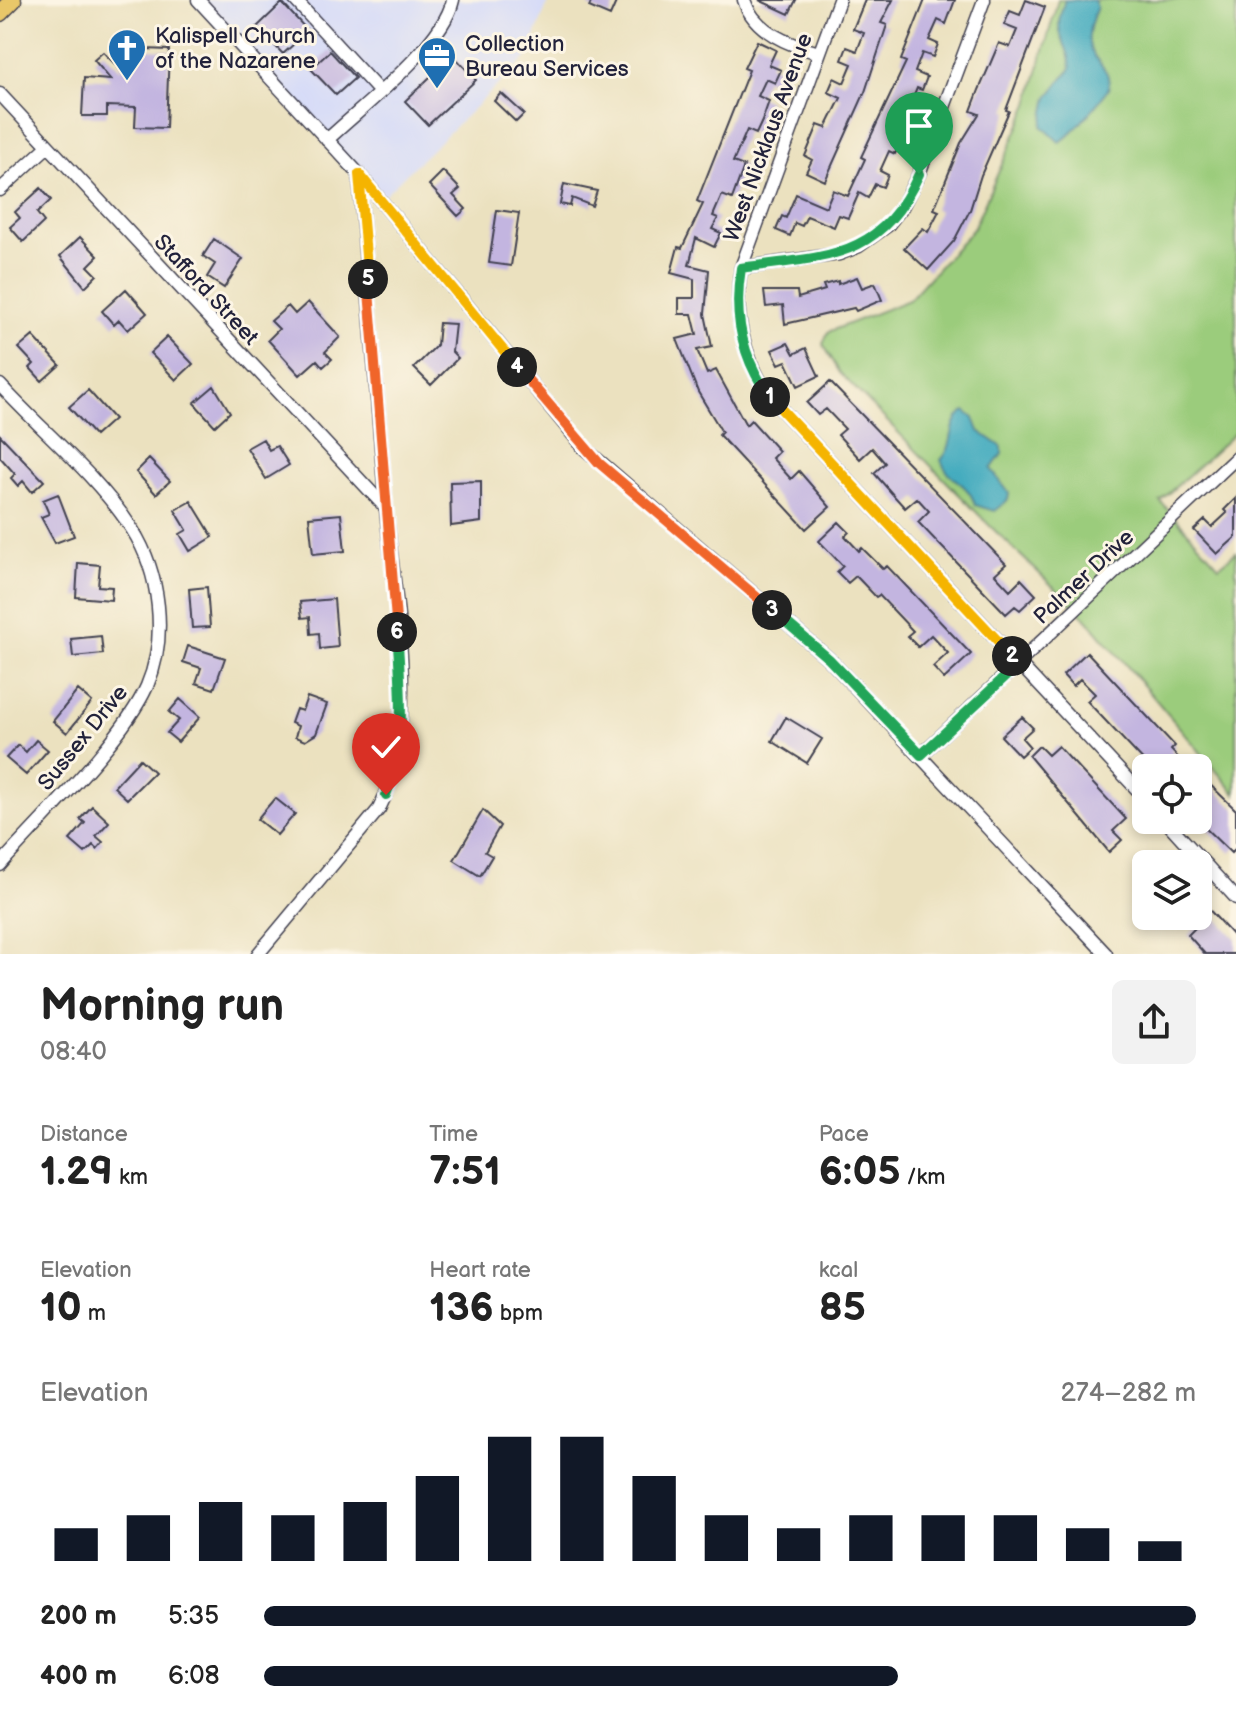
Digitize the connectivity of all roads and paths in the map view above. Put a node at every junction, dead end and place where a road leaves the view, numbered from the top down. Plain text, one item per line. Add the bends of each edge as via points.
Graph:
1 (13, 0) edge
2 (198, 0) edge
3 (295, 0) edge
4 (453, 0) edge
5 (744, 0) edge
6 (839, 0) edge
7 (984, 0) edge
8 (0, 13) edge
9 (819, 53) junction
10 (379, 91) junction
11 (0, 94) edge
12 (327, 140) junction
13 (48, 146) junction
14 (359, 174) junction
15 (0, 190) edge
16 (741, 268) junction
17 (0, 385) edge
18 (1236, 458) edge
19 (386, 508) junction
20 (1020, 663) junction
21 (921, 755) junction
22 (1132, 784) edge
23 (1178, 834) edge
24 (0, 865) edge
25 (1236, 898) edge
26 (258, 954) edge
27 (1106, 954) edge

1 - 8 main road
2 - 12 street
3 - 10 street
4 - 10 street via 442,28
5 - 9 street via 748,12 766,29 796,47
6 - 9 street, West Nicklaus Avenue
7 - 16 street via 919,174 887,226 839,254
9 - 16 street, West Nicklaus Avenue
10 - 12 street
11 - 13 street, Stafford Street
12 - 14 street
13 - 15 street
13 - 19 street, Stafford Street
14 - 19 street
14 - 21 street via 584,448 829,659
16 - 20 street, West Nicklaus Avenue via 740,333 769,396
17 - 24 street, Sussex Drive via 131,528 154,576 158,627 154,664 141,698
18 - 20 street, Palmer Drive
19 - 26 street via 401,694 400,738 391,781 362,833
20 - 21 street, Palmer Drive
20 - 22 street, West Nicklaus Avenue
21 - 27 street
23 - 25 street

